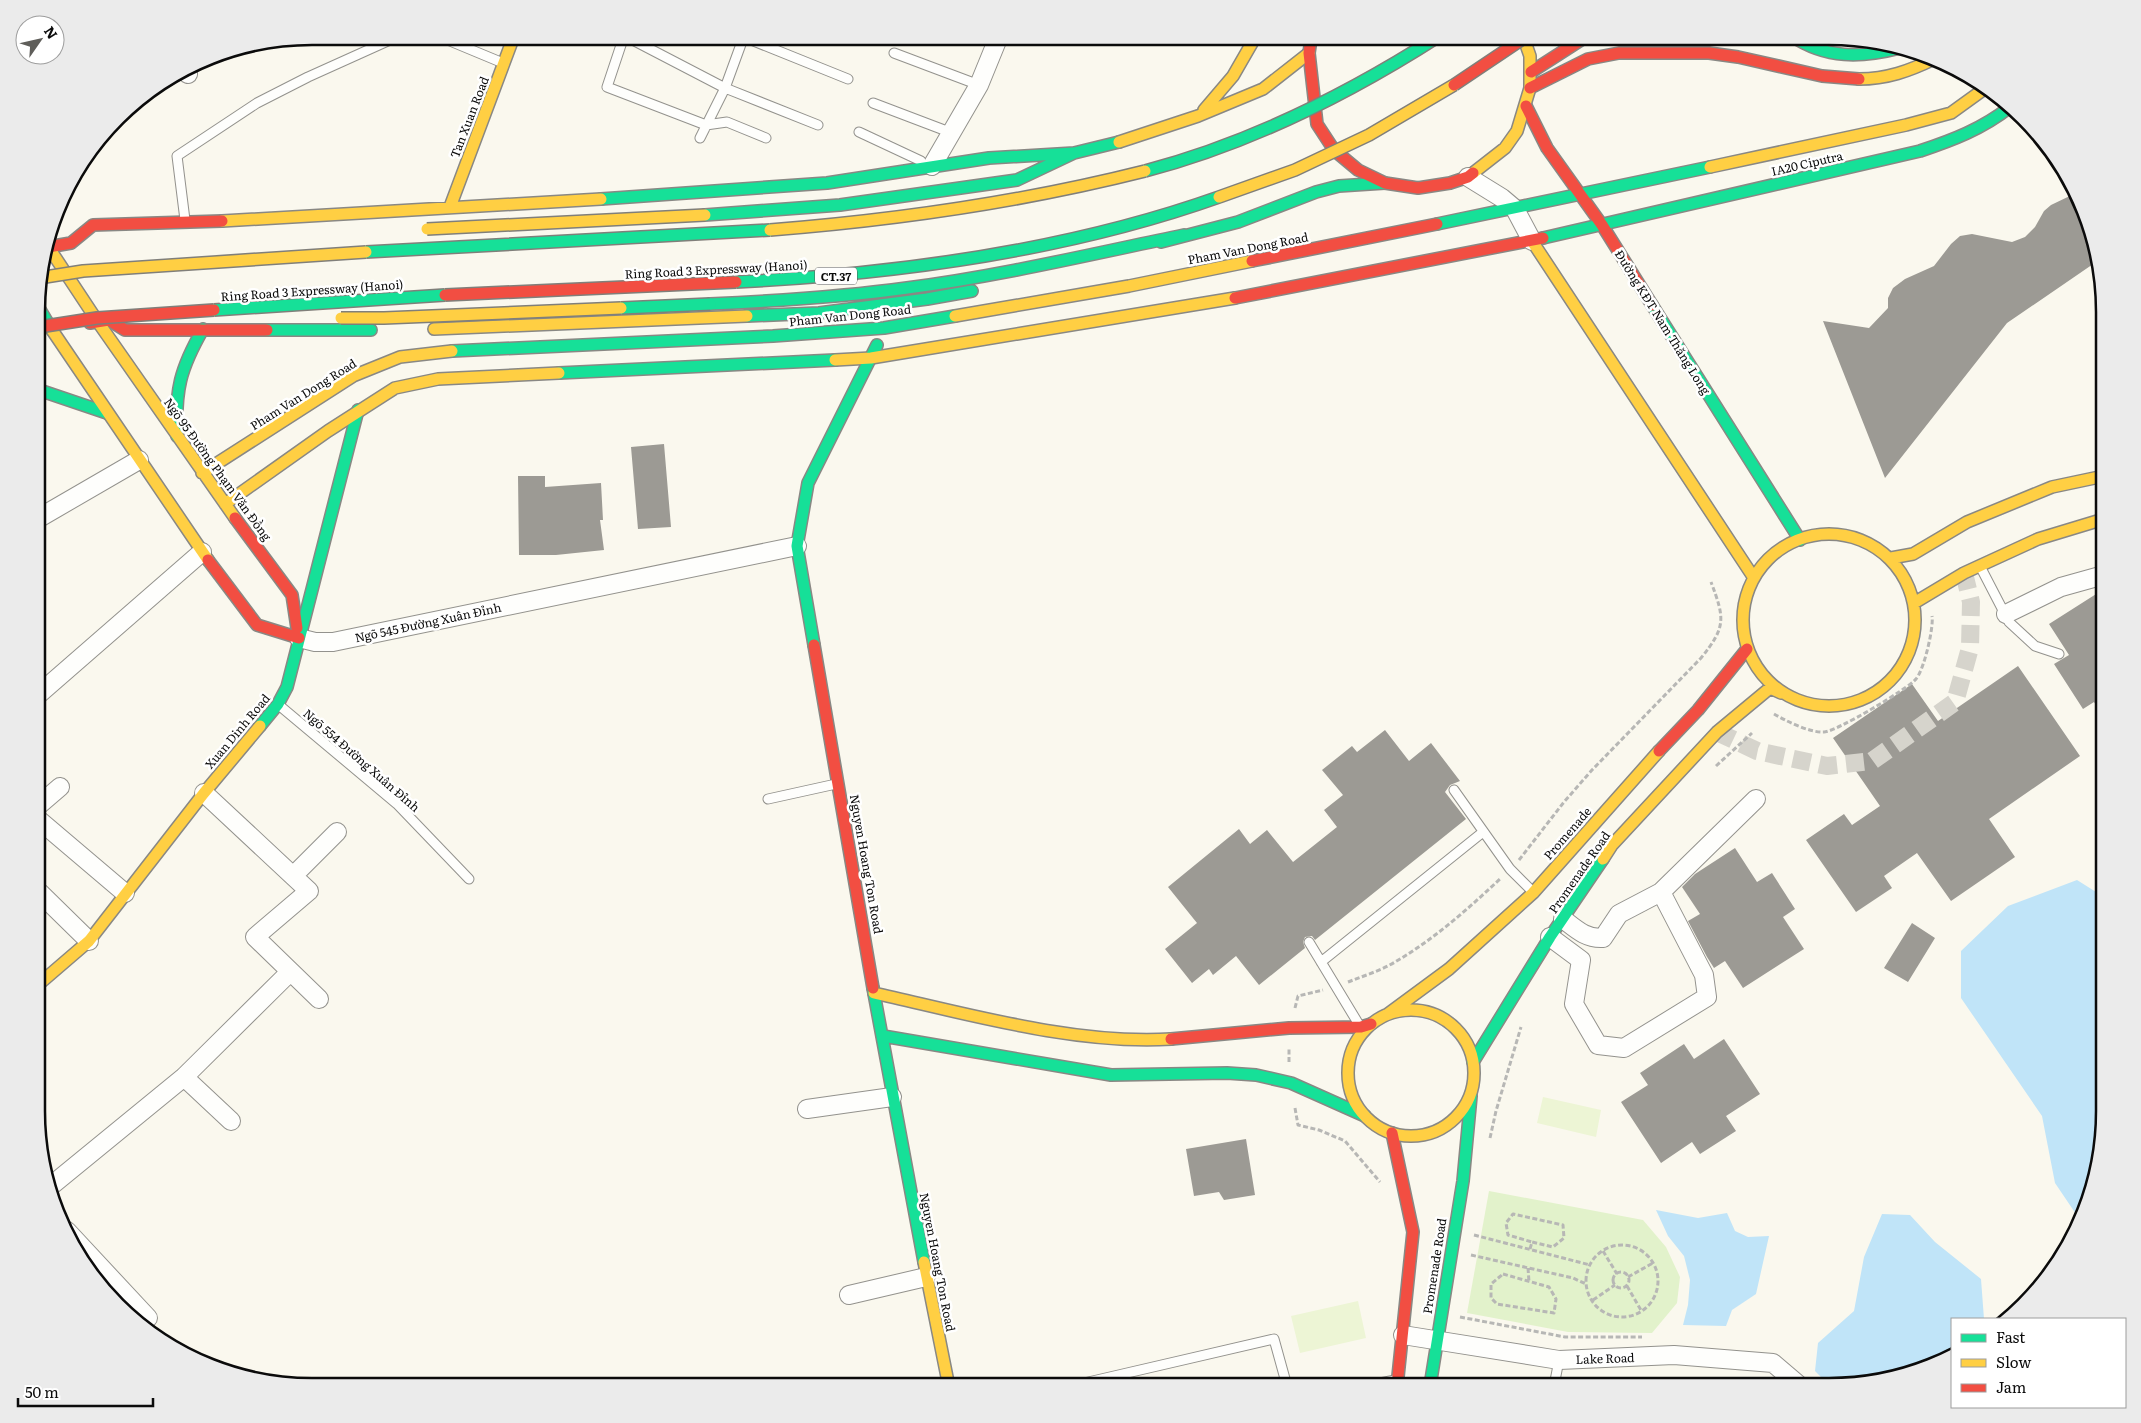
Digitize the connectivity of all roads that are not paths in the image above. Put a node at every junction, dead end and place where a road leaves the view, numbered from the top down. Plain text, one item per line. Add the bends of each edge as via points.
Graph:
1 (379, 45) edge
2 (460, 45) edge
3 (511, 45) edge
4 (622, 45) edge
5 (642, 45) edge
6 (740, 45) edge
7 (763, 45) edge
8 (995, 45) edge
9 (1251, 45) edge
10 (1310, 45) edge
11 (1425, 45) edge
12 (1514, 45) edge
13 (1526, 45) edge
14 (1573, 45) edge
15 (1804, 45) edge
16 (1887, 51) edge
17 (894, 52) dead end
18 (1309, 53) junction
19 (504, 63) junction
20 (1927, 63) edge
21 (1530, 72) junction
22 (848, 79) dead end
23 (979, 85) junction
24 (725, 88) junction
25 (1530, 88) junction
26 (1981, 92) edge
27 (874, 103) dead end
28 (1526, 106) junction
29 (2005, 111) edge
30 (1198, 116) junction
31 (706, 125) junction
32 (818, 125) dead end
33 (859, 132) dead end
34 (952, 133) junction
35 (700, 138) dead end
36 (766, 138) dead end
37 (1074, 153) junction
38 (932, 166) junction
39 (1468, 177) junction
40 (1385, 182) junction
41 (1582, 196) junction
42 (450, 207) junction
43 (1515, 209) junction
44 (185, 222) junction
45 (1602, 225) junction
46 (418, 229) dead end
47 (1184, 235) junction
48 (1532, 241) junction
49 (53, 246) edge
50 (52, 252) edge
51 (120, 257) dead end
52 (90, 259) dead end
53 (48, 270) edge
54 (1056, 274) dead end
55 (47, 277) edge
56 (982, 289) dead end
57 (45, 318) edge
58 (280, 318) dead end
59 (327, 318) dead end
60 (101, 320) junction
61 (45, 326) edge
62 (884, 328) junction
63 (203, 329) junction
64 (395, 329) dead end
65 (424, 329) dead end
66 (52, 330) junction
67 (45, 332) edge
68 (871, 358) junction
69 (45, 392) edge
70 (358, 410) junction
71 (107, 413) junction
72 (177, 436) junction
73 (139, 460) junction
74 (202, 473) junction
75 (2096, 478) edge
76 (225, 504) junction
77 (45, 515) edge
78 (2096, 521) edge
79 (1800, 540) junction
80 (798, 546) junction
81 (202, 552) junction
82 (1891, 558) junction
83 (1980, 565) junction
84 (2096, 577) edge
85 (1754, 578) junction
86 (1914, 603) junction
87 (2006, 614) junction
88 (299, 638) junction
89 (1747, 649) junction
90 (2059, 654) dead end
91 (45, 689) edge
92 (1781, 693) junction
93 (278, 704) junction
94 (839, 783) junction
95 (60, 787) dead end
96 (1454, 790) dead end
97 (204, 792) junction
98 (768, 799) dead end
99 (1756, 799) dead end
100 (45, 800) edge
101 (45, 825) edge
102 (337, 832) dead end
103 (1484, 832) junction
104 (293, 876) junction
105 (469, 879) dead end
106 (1661, 892) junction
107 (125, 893) junction
108 (1534, 893) junction
109 (45, 898) edge
110 (1563, 919) junction
111 (1550, 937) junction
112 (89, 941) junction
113 (1309, 942) dead end
114 (1321, 962) junction
115 (290, 972) junction
116 (45, 979) edge
117 (874, 993) junction
118 (319, 999) dead end
119 (1388, 1014) junction
120 (1366, 1026) junction
121 (883, 1036) junction
122 (1473, 1062) junction
123 (184, 1077) junction
124 (1471, 1091) junction
125 (892, 1097) junction
126 (807, 1109) dead end
127 (1366, 1116) junction
128 (231, 1121) dead end
129 (1392, 1133) junction
130 (55, 1183) edge
131 (81, 1244) edge
132 (926, 1277) junction
133 (848, 1295) dead end
134 (148, 1318) dead end
135 (1403, 1335) junction
136 (1436, 1340) junction
137 (1559, 1360) junction
138 (1431, 1372) junction
139 (947, 1378) edge
140 (1105, 1378) edge
141 (1284, 1378) edge
142 (1398, 1378) edge
143 (1431, 1378) edge
144 (1436, 1378) edge
145 (1556, 1378) edge
146 (1791, 1378) edge

1 - 44 lane via 257,103 177,156
2 - 19 lane
3 - 19 main road, Tan Xuan Road
4 - 31 lane via 607,87
5 - 24 lane
6 - 24 lane
7 - 22 lane
8 - 23 street
9 - 30 main road via 1220,93
10 - 18 main road
11 - 55 main road, bridge via 1350,89 1214,150 1127,176 1030,199 922,216 812,227 378,250 83,271
12 - 60 main road, Ring Road 3 Expressway (Hanoi) / CT.37, bridge via 1433,99 1369,135 1295,170 1185,209 1084,238 958,260 815,278 381,298
13 - 21 main road
14 - 21 main road
15 - 16 main road via 1839,56
17 - 23 lane
18 - 30 main road via 1263,89
18 - 40 main road via 1317,124 1334,150 1358,170
19 - 42 main road, Tan Xuan Road
20 - 25 main road via 1887,78 1856,81 1812,76 1709,54 1623,54 1595,57
21 - 25 main road
23 - 34 street
24 - 31 lane
24 - 32 lane
25 - 28 main road
26 - 41 main road, IA20 Ciputra via 1951,113 1933,118
27 - 34 lane
28 - 39 main road via 1517,131 1504,148
28 - 41 main road, Đường KĐT Nam Thăng Long via 1547,148
29 - 45 main road, IA20 Ciputra via 1990,123 1961,138 1920,151
30 - 37 main road via 1113,144
31 - 35 lane
31 - 36 lane via 727,122
33 - 38 lane
34 - 38 street
37 - 38 main road via 989,158
37 - 46 main road, bridge via 1017,180 840,205
37 - 52 main road via 1024,187 850,212 379,240 96,265
38 - 42 main road via 827,183
39 - 40 main road via 1418,188
39 - 43 street
40 - 47 main road, Pham Van Dong Road via 1339,186 1238,222
41 - 43 main road, Pham Van Dong Road
41 - 45 main road, Đường KĐT Nam Thăng Long
42 - 44 main road
43 - 48 street
43 - 62 main road, Pham Van Dong Road via 1129,286
44 - 49 main road via 92,225 74,246
45 - 48 main road, IA20 Ciputra
45 - 79 main road, Đường KĐT Nam Thăng Long
47 - 54 main road, Pham Van Dong Road
47 - 59 main road, bridge via 1035,266 818,298
47 - 60 main road, Pham Van Dong Road via 1088,241 925,270 818,284 478,301 120,310
48 - 68 main road via 1207,303
48 - 85 main road
50 - 60 main road, Ngõ 95 Đường Phạm Văn Đồng
51 - 53 main road
56 - 65 main road, Pham Van Dong Road via 819,312
57 - 66 main road
58 - 60 main road, bridge
60 - 61 main road, Ring Road 3 Expressway (Hanoi) / CT.37, bridge
60 - 63 main road via 125,330
60 - 66 main road, Pham Van Dong Road
60 - 72 main road, Ngõ 95 Đường Phạm Văn Đồng
62 - 68 main road, Nguyen Hoang Ton Road
62 - 74 main road, Pham Van Dong Road via 440,352 400,357 353,376
63 - 64 main road
63 - 72 main road via 178,379 175,401
66 - 67 main road, Pham Van Dong Road
66 - 71 main road
68 - 70 main road via 438,379 395,388
68 - 80 main road, Nguyen Hoang Ton Road via 808,483
69 - 71 main road
70 - 76 main road
70 - 88 main road, Xuan Dinh Road
71 - 73 main road
72 - 74 main road, Ngõ 95 Đường Phạm Văn Đồng
73 - 77 street
73 - 81 main road, Ngõ 545 Đường Xuân Đỉnh
74 - 76 main road, Ngõ 95 Đường Phạm Văn Đồng
75 - 82 main road via 2052,487 1968,522 1913,554
76 - 88 main road, Ngõ 95 Đường Phạm Văn Đồng via 292,595
78 - 83 main road via 2038,539
79 - 82 main road via 1833,534 1856,538
79 - 85 main road via 1774,554
80 - 88 street, Ngõ 545 Đường Xuân Đỉnh via 333,642
80 - 94 main road, Nguyen Hoang Ton Road
81 - 88 main road, Ngõ 545 Đường Xuân Đỉnh via 258,625
81 - 91 street
82 - 86 main road
83 - 86 main road
83 - 87 lane
84 - 87 street via 2061,587
85 - 89 main road via 1744,605
86 - 92 main road via 1915,628 1909,653 1896,675 1878,693 1855,704 1829,707 1804,703
87 - 90 lane via 2035,646
88 - 93 main road, Xuan Dinh Road via 287,687
89 - 92 main road via 1765,678
89 - 108 main road, Promenade via 1698,710 1637,773
92 - 110 main road, Promenade Road via 1770,688 1717,732 1612,845
93 - 97 main road, Xuan Dinh Road
93 - 105 lane, Ngõ 554 Đường Xuân Đỉnh via 397,804
94 - 98 lane
94 - 117 main road, Nguyen Hoang Ton Road
95 - 100 street
96 - 103 lane
97 - 104 street
97 - 107 main road, Xuan Dinh Road
99 - 106 street
101 - 107 street
102 - 104 street
103 - 108 lane via 1510,869
103 - 114 lane
104 - 115 street via 309,891 254,937
106 - 110 street via 1619,914 1603,938 1584,935
106 - 111 street via 1704,974 1707,998 1624,1048 1598,1045 1574,1004 1581,960
107 - 112 main road, Xuan Dinh Road
108 - 119 main road, Promenade via 1449,969
109 - 112 street
110 - 111 main road, Promenade Road
111 - 122 main road, Promenade Road
112 - 116 main road, Xuan Dinh Road
113 - 114 lane
114 - 120 lane
115 - 118 street
115 - 123 street
117 - 120 main road via 1014,1024 1108,1039 1142,1041 1289,1028
117 - 121 main road, Nguyen Hoang Ton Road
119 - 120 main road
119 - 122 main road via 1406,1010 1442,1018 1467,1045
120 - 127 main road via 1349,1062 1348,1076 1351,1091
121 - 125 main road, Nguyen Hoang Ton Road
121 - 127 main road via 1111,1075 1256,1075 1291,1083
122 - 124 main road
123 - 128 street
123 - 130 street
124 - 129 main road via 1456,1116 1441,1128 1412,1136
124 - 136 main road, Promenade Road via 1463,1181
125 - 126 street
125 - 132 main road, Nguyen Hoang Ton Road
127 - 129 main road
129 - 135 main road, Promenade Road via 1413,1232
131 - 134 street
132 - 133 street
132 - 139 main road, Nguyen Hoang Ton Road
135 - 136 street, Lake Road
135 - 142 main road, Promenade Road
136 - 137 street, Lake Road
136 - 138 main road, Promenade Road
137 - 145 lane
137 - 146 street, Lake Road via 1674,1355 1754,1360 1773,1363
138 - 143 main road, Promenade Road
138 - 144 lane
140 - 141 lane via 1274,1338

